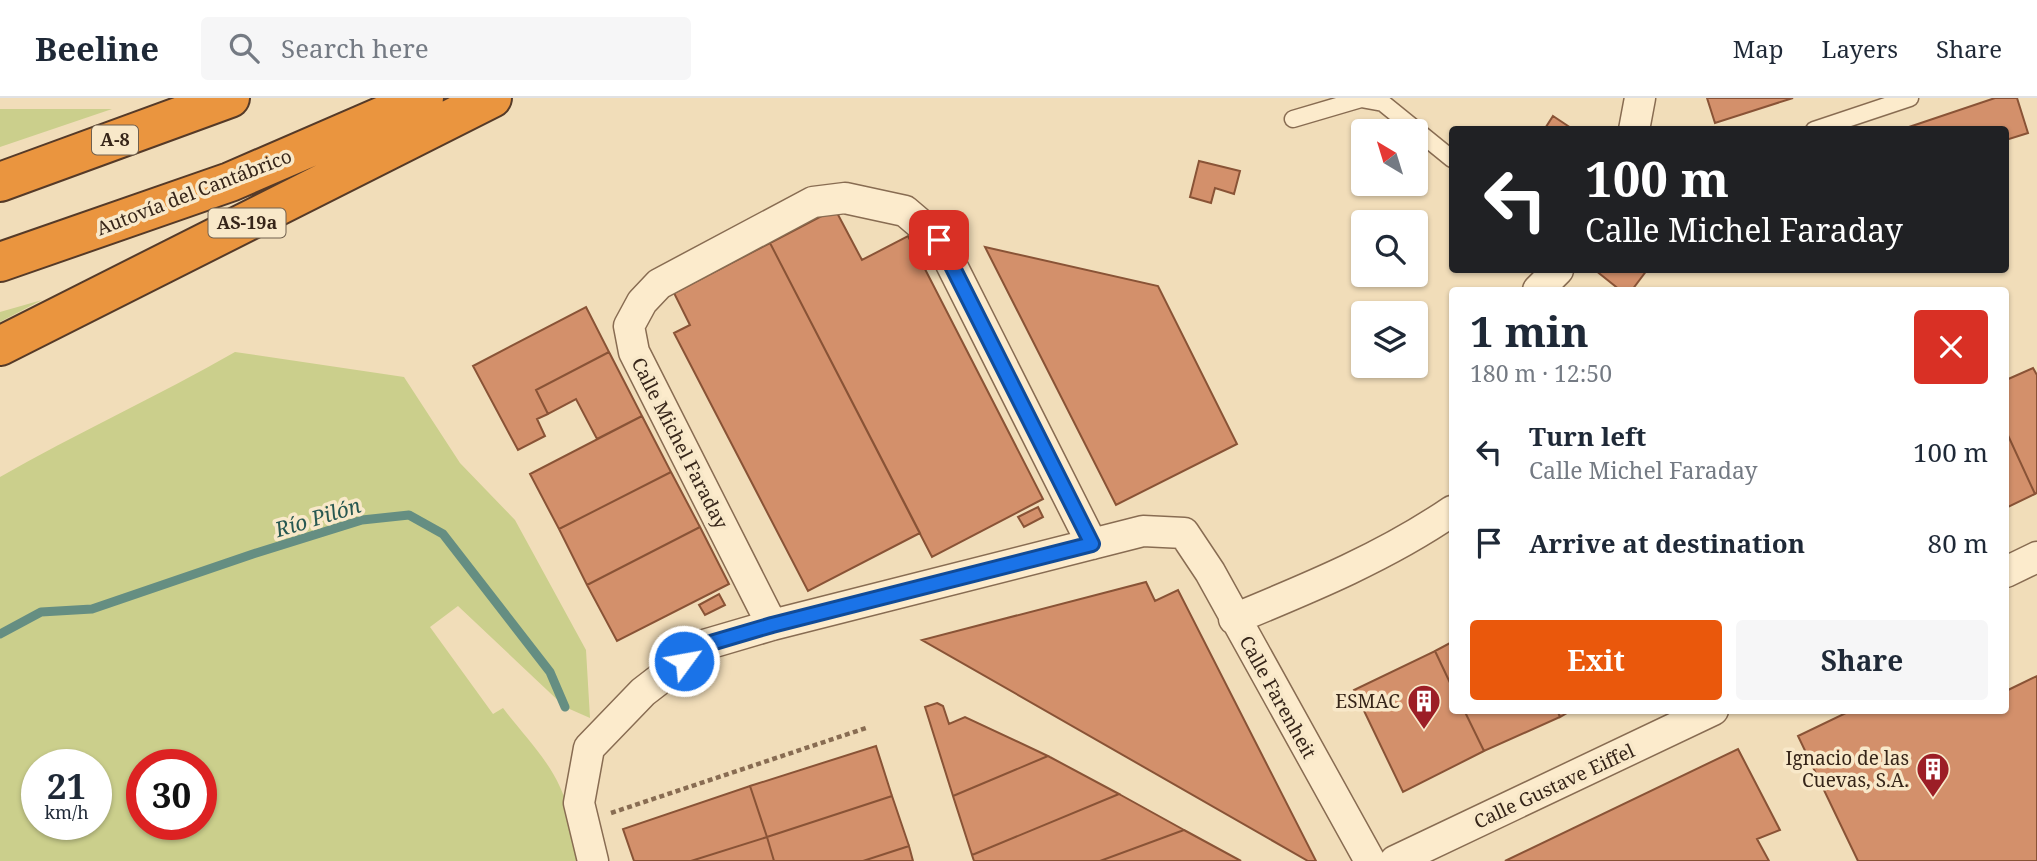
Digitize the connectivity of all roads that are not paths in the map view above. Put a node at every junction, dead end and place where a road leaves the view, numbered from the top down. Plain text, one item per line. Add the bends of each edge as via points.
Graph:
1 (230, 98) edge
2 (424, 98) edge
3 (492, 98) edge
4 (1640, 98) edge
5 (1910, 98) edge
6 (1293, 119) dead end
7 (1635, 126) edge
8 (1826, 126) edge
9 (1449, 157) edge
10 (0, 181) edge
11 (0, 262) edge
12 (1555, 273) edge
13 (1541, 287) edge
14 (0, 346) edge
15 (1449, 513) edge
16 (1092, 544) junction
17 (2037, 557) edge
18 (2009, 571) edge
19 (1234, 619) junction
20 (772, 625) junction
21 (1705, 714) edge
22 (593, 861) edge
23 (1370, 861) edge
24 (1395, 861) edge

1 - 10 highway, A-8
2 - 11 highway, Autovía del Cantábrico via 230,182
3 - 14 highway, AS-19a
4 - 7 street
5 - 8 lane
6 - 9 lane via 1361,99 1383,103
12 - 13 street
15 - 19 street via 1327,581
16 - 19 street, Calle Farenheit via 1143,531 1185,533
16 - 20 street
16 - 20 street, Calle Michel Faraday via 939,240 905,211 845,198 813,202 659,284 642,302 629,327 634,352
17 - 18 street
19 - 23 street, Calle Farenheit
20 - 22 street via 704,645 643,692 589,748 579,803
21 - 24 street, Calle Gustave Eiffel

